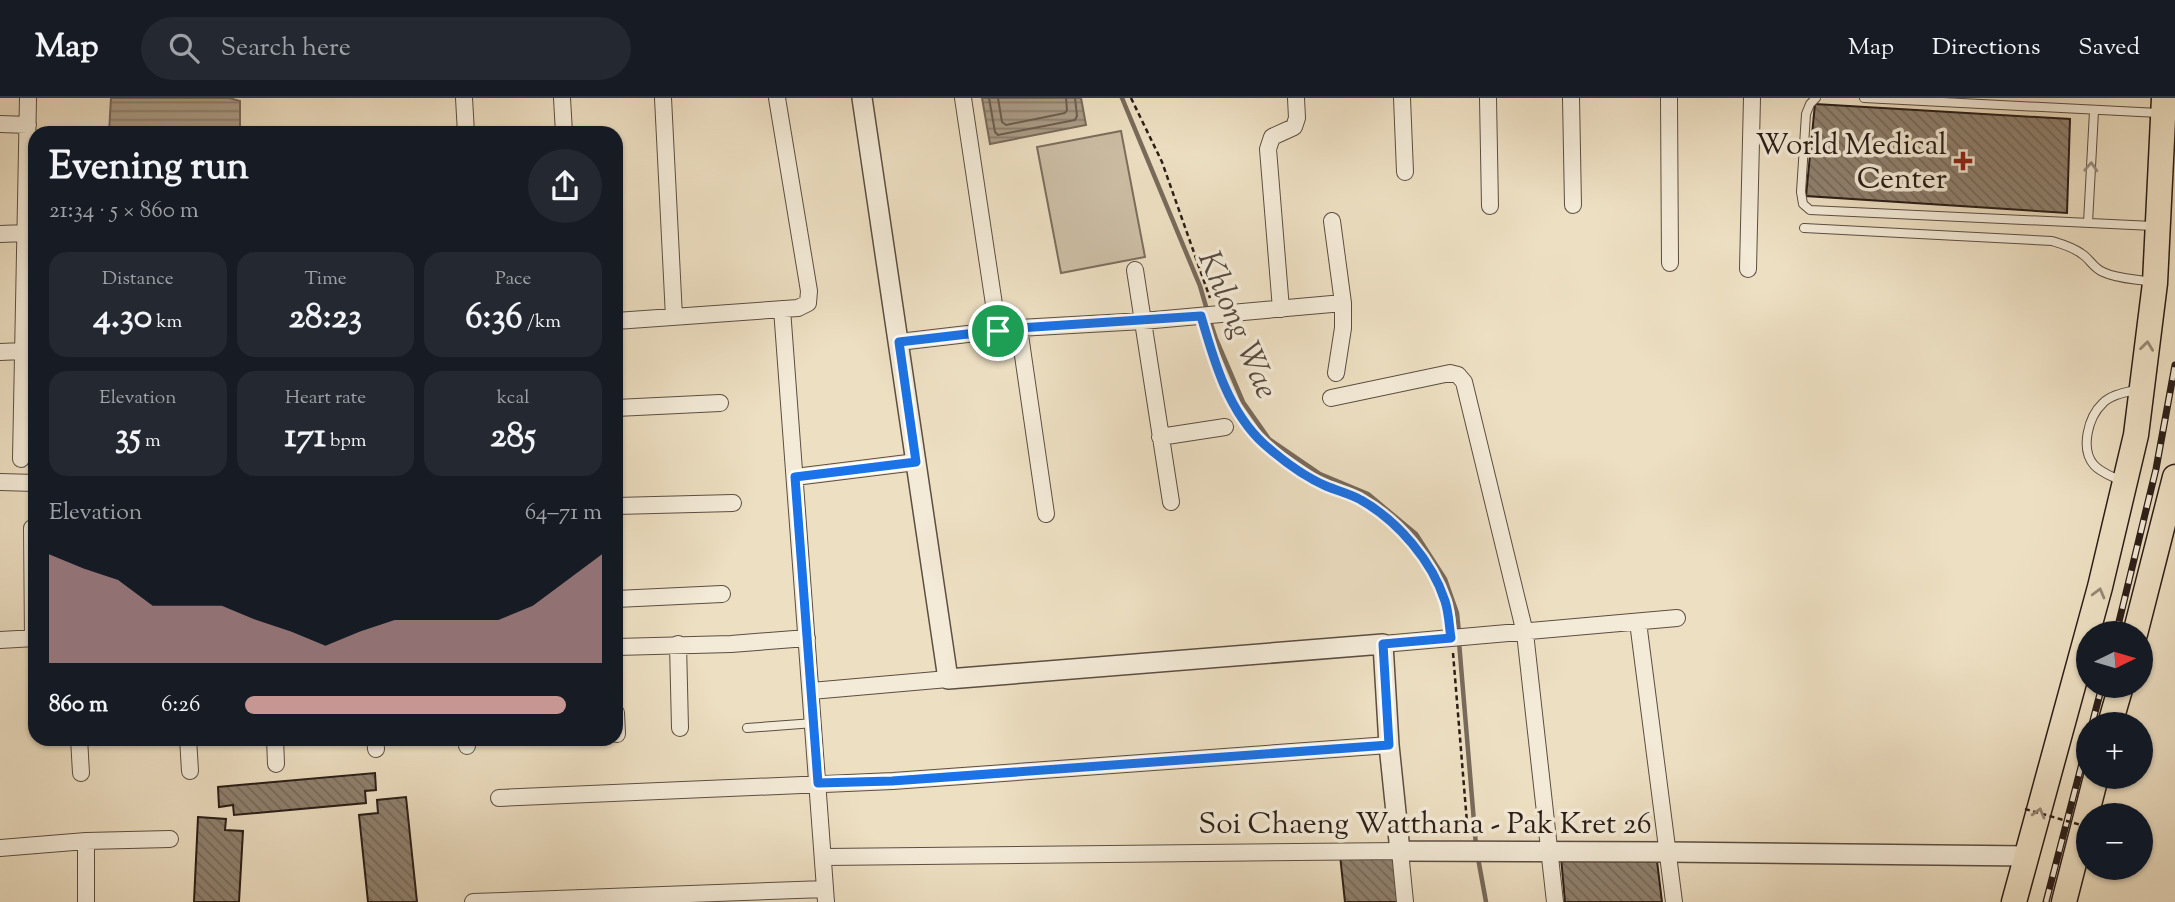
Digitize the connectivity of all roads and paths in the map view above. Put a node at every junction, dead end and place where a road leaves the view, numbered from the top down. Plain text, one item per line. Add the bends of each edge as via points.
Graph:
1 (28, 98) edge
2 (464, 98) edge
3 (562, 98) edge
4 (663, 98) edge
5 (777, 98) edge
6 (862, 98) edge
7 (963, 98) edge
8 (1131, 98) edge
9 (1296, 98) edge
10 (1402, 98) edge
11 (1488, 98) edge
12 (1571, 98) edge
13 (1669, 98) edge
14 (1752, 98) edge
15 (1816, 98) edge
16 (1864, 98) edge
17 (2164, 106) edge
18 (2094, 111) junction
19 (0, 124) edge
20 (28, 125) junction
21 (466, 126) edge
22 (564, 126) edge
23 (1405, 173) dead end
24 (1573, 205) dead end
25 (1490, 206) dead end
26 (1332, 220) dead end
27 (2088, 223) junction
28 (2158, 227) junction
29 (1804, 228) dead end
30 (25, 233) junction
31 (0, 234) edge
32 (1670, 263) dead end
33 (1748, 269) dead end
34 (1135, 270) dead end
35 (2154, 283) junction
36 (1343, 303) junction
37 (28, 306) edge
38 (782, 309) junction
39 (1281, 309) junction
40 (1208, 316) junction
41 (674, 317) junction
42 (623, 321) edge
43 (1143, 321) junction
44 (1019, 328) junction
45 (998, 331) junction
46 (28, 334) edge
47 (899, 342) junction
48 (23, 351) junction
49 (0, 352) edge
50 (1336, 373) dead end
51 (2142, 388) junction
52 (1331, 398) dead end
53 (720, 403) dead end
54 (623, 408) edge
55 (1225, 428) dead end
56 (1160, 437) junction
57 (21, 459) dead end
58 (916, 462) junction
59 (795, 477) junction
60 (0, 482) edge
61 (28, 483) edge
62 (2126, 483) junction
63 (2174, 488) edge
64 (1171, 502) dead end
65 (733, 503) dead end
66 (623, 506) edge
67 (1046, 514) dead end
68 (722, 594) dead end
69 (623, 599) edge
70 (1677, 618) dead end
71 (2138, 621) edge
72 (1638, 622) junction
73 (1525, 633) junction
74 (28, 638) edge
75 (807, 638) junction
76 (1459, 638) junction
77 (0, 640) edge
78 (678, 644) junction
79 (1383, 644) junction
80 (623, 647) edge
81 (948, 679) junction
82 (811, 691) junction
83 (814, 723) junction
84 (680, 727) dead end
85 (747, 728) dead end
86 (1389, 745) junction
87 (79, 746) edge
88 (188, 746) edge
89 (275, 746) edge
90 (276, 764) dead end
91 (190, 771) dead end
92 (81, 773) dead end
93 (818, 783) junction
94 (2093, 789) edge
95 (499, 798) dead end
96 (2025, 808) dead end
97 (2076, 823) edge
98 (170, 839) dead end
99 (86, 841) junction
100 (0, 848) edge
101 (1400, 851) junction
102 (1477, 851) junction
103 (1551, 851) junction
104 (1668, 852) junction
105 (2027, 856) junction
106 (824, 857) junction
107 (825, 896) edge
108 (747, 897) edge
109 (86, 902) edge
110 (473, 902) edge
111 (1405, 902) edge
112 (1556, 902) edge
113 (1674, 902) edge
114 (2014, 902) edge
115 (2064, 902) edge

1 - 20 street
2 - 21 street
3 - 22 street
4 - 41 street
5 - 38 street via 810,291 808,303
6 - 47 street
7 - 45 street
8 - 40 path via 1162,162
9 - 39 street via 1294,127 1272,137 1268,149
10 - 23 street
11 - 25 street
12 - 24 street
13 - 32 street
14 - 33 street
15 - 27 lane via 1806,114 1801,192 1803,204 1810,210
16 - 18 lane
17 - 18 lane
17 - 28 main road
27 -> 18 lane
19 - 20 street
20 - 30 street
26 - 36 street
27 - 28 lane
28 - 35 main road
29 - 35 lane via 2052,242 2085,255 2101,272
30 - 31 street
30 - 37 street
34 - 43 street
51 -> 35 main road
36 - 39 street
36 - 50 street
38 - 41 street
38 - 59 street
39 - 40 street
40 - 43 street
40 - 76 path via 1216,368 1237,411 1263,443 1294,467 1360,499 1411,540 1433,576
41 - 42 street
43 - 44 street
43 - 56 street
44 - 45 street
44 - 67 street
45 - 47 street
46 - 48 street
47 - 58 street
48 - 49 street
48 - 57 street
51 - 62 main road
51 - 62 lane via 2103,402 2087,438 2092,464
52 - 73 street via 1450,373 1464,382
53 - 54 street
55 - 56 street
56 - 64 street
58 - 59 street
58 - 81 street
59 - 75 street
60 - 61 street
105 -> 62 main road
63 - 71 main road
65 - 66 street
68 - 69 street
70 - 72 street
72 - 73 street
72 - 104 street
73 - 76 street
73 - 103 street
74 - 77 street
75 - 78 street
75 - 82 street
76 - 79 street
76 - 102 path
78 - 80 street
78 - 84 street
79 - 81 street
79 - 86 street
81 - 82 street
82 - 83 street
83 - 85 lane
83 - 93 street
86 - 93 street
86 - 101 street
87 - 92 street
88 - 91 street
89 - 90 street
93 - 95 street
93 - 106 street
94 - 115 main road
96 - 97 path, bridge
98 - 99 street
99 - 100 street
99 - 109 street
101 - 102 street, Soi Chaeng Watthana - Pak Kret 26
101 - 106 street, Soi Chaeng Watthana - Pak Kret 26
101 - 111 street
102 - 103 street, Soi Chaeng Watthana - Pak Kret 26
103 - 104 street, Soi Chaeng Watthana - Pak Kret 26
103 - 112 street
104 - 105 street, Soi Chaeng Watthana - Pak Kret 26
104 - 113 street
105 - 114 main road
106 - 107 street
107 - 108 street
108 - 110 street

